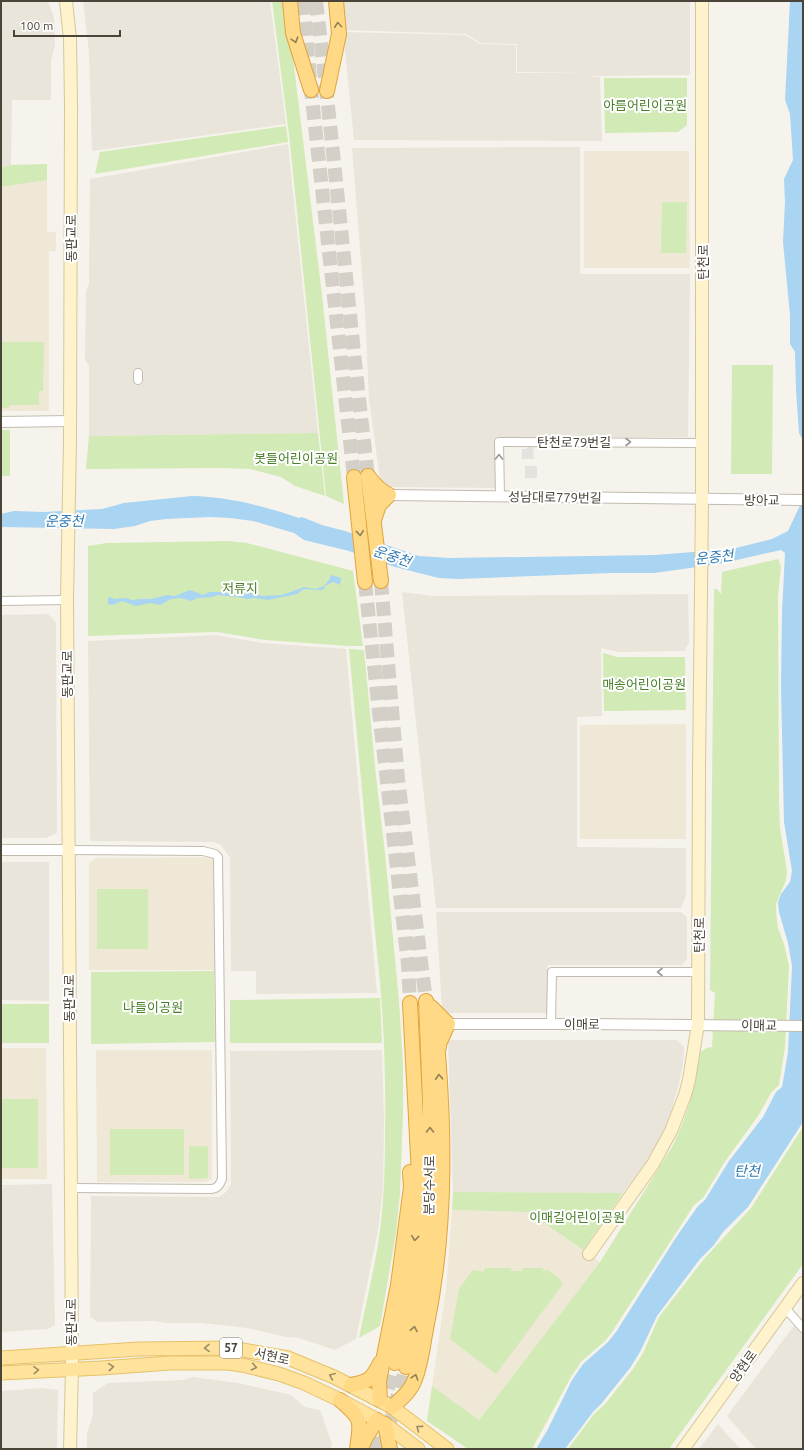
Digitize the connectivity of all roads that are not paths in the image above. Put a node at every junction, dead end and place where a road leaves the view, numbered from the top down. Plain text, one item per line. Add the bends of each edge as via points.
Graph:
1 (66, 1) edge
2 (290, 1) edge
3 (336, 1) edge
4 (702, 1) edge
5 (311, 90) dead end
6 (327, 91) dead end
7 (70, 421) junction
8 (1, 422) edge
9 (702, 443) junction
10 (354, 477) tunnel mouth
11 (389, 495) junction
12 (500, 496) junction
13 (721, 499) joint
14 (702, 500) junction
15 (803, 500) edge
16 (375, 502) junction
17 (364, 576) tunnel mouth
18 (381, 577) tunnel mouth
19 (67, 600) junction
20 (1, 601) edge
21 (1, 850) edge
22 (68, 850) junction
23 (698, 972) junction
24 (428, 1002) junction
25 (410, 1004) tunnel mouth
26 (448, 1024) junction
27 (551, 1024) junction
28 (698, 1024) junction
29 (715, 1024) joint
30 (803, 1026) edge
31 (438, 1054) junction
32 (71, 1188) junction
33 (589, 1254) dead end
34 (803, 1283) edge
35 (785, 1308) junction
36 (803, 1328) edge
37 (72, 1353) junction
38 (1, 1358) edge
39 (395, 1362) junction
40 (72, 1368) junction
41 (1, 1372) edge
42 (351, 1385) junction
43 (340, 1400) junction
44 (383, 1413) junction
45 (70, 1449) edge
46 (357, 1449) edge
47 (361, 1449) edge
48 (390, 1449) edge
49 (418, 1449) edge
50 (447, 1449) edge
51 (683, 1449) edge

1 - 7 main road, 동판교로 via 71,46
2 -> 5 highway via 293,33
6 -> 3 highway via 339,34
4 - 9 main road, 탄천로
7 - 8 street
7 - 19 main road, 동판교로
12 -> 9 street, 탄천로79번길 via 499,442
9 - 14 main road, 탄천로
10 -> 17 highway
11 - 12 street, 성남대로779번길
11 - 16 highway
11 - 16 highway via 368,476
12 - 14 street, 성남대로779번길
13 - 14 street, 성남대로779번길
13 - 15 street, 방아교
14 - 23 main road, 탄천로
16 - 18 highway via 373,522
19 - 20 street
19 - 22 main road, 동판교로
21 - 22 street
22 - 32 main road, 동판교로
22 - 32 street via 203,851 218,857 222,1172 222,1179 216,1189
23 -> 27 street via 552,972
23 - 28 main road, 탄천로
24 - 26 highway
24 - 31 highway
39 -> 24 highway, 분당수서로 via 426,1264 430,1196
25 -> 39 highway via 410,1187 398,1285
26 - 27 street, 이매로
26 - 31 highway
27 - 28 street, 이매로
28 - 29 street, 이매로
28 - 33 main road, 탄천로 via 689,1080 671,1130 653,1164
29 - 30 street, 이매교
44 -> 31 highway via 405,1396 415,1380 434,1292 442,1142
32 - 37 main road, 동판교로
34 - 35 main road, 양현로
35 - 36 street
35 - 51 main road, 양현로
37 - 38 main road, 서현로
37 - 40 main road, 동판교로
42 -> 37 main road, 서현로 / 57 via 288,1358 232,1348
39 - 42 highway via 364,1383
39 - 44 highway via 379,1381
41 -> 40 main road, 서현로
40 -> 43 main road, 서현로 / 57 via 151,1363 228,1363 279,1374
40 - 45 main road, 동판교로
42 - 44 main road, 서현로 / 57
43 - 44 main road, 서현로 / 57
43 - 46 highway via 359,1418
44 - 47 highway
44 - 48 highway
44 - 49 main road, 서현로 / 57
50 -> 44 main road, 서현로 / 57

